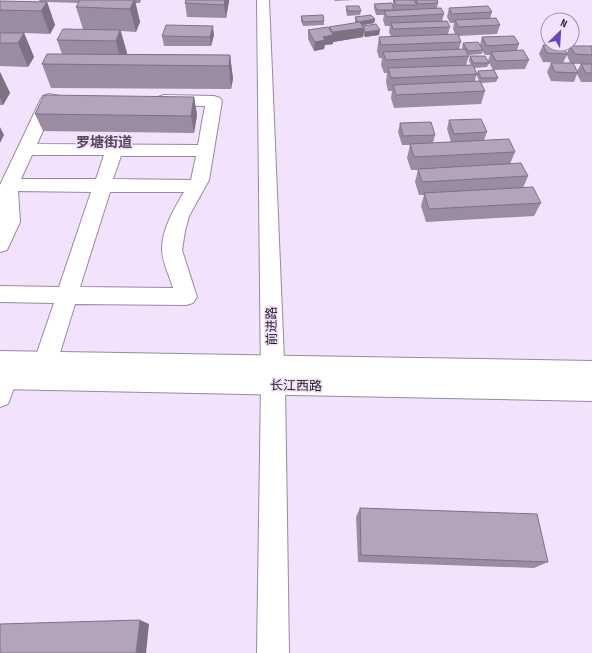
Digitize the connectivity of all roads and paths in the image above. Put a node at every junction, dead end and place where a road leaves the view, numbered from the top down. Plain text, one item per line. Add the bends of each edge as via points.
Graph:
1 (263, 0) edge
2 (72, 99) edge
3 (151, 100) edge
4 (25, 149) junction
5 (114, 150) junction
6 (205, 151) junction
7 (9, 185) junction
8 (103, 186) junction
9 (196, 186) junction
10 (0, 245) edge
11 (0, 294) edge
12 (592, 371) edge
13 (272, 375) junction
14 (1, 379) edge
15 (40, 380) junction
16 (592, 390) edge
17 (273, 653) edge

1 - 13 main road, 前进路
2 - 4 main road via 48,99
3 - 6 main road via 214,100
4 - 5 main road
4 - 7 main road
5 - 6 main road
5 - 8 main road
6 - 9 main road via 200,180
7 - 8 main road
7 - 10 main road via 10,222
8 - 9 main road
8 - 15 main road
9 - 11 main road via 180,216 172,250 186,297
12 - 13 main road, 长江西路
13 - 14 main road, 长江西路
13 - 15 main road, 长江西路
13 - 16 main road, 长江西路
13 - 17 main road, 前进路
14 - 15 main road, 长江西路

